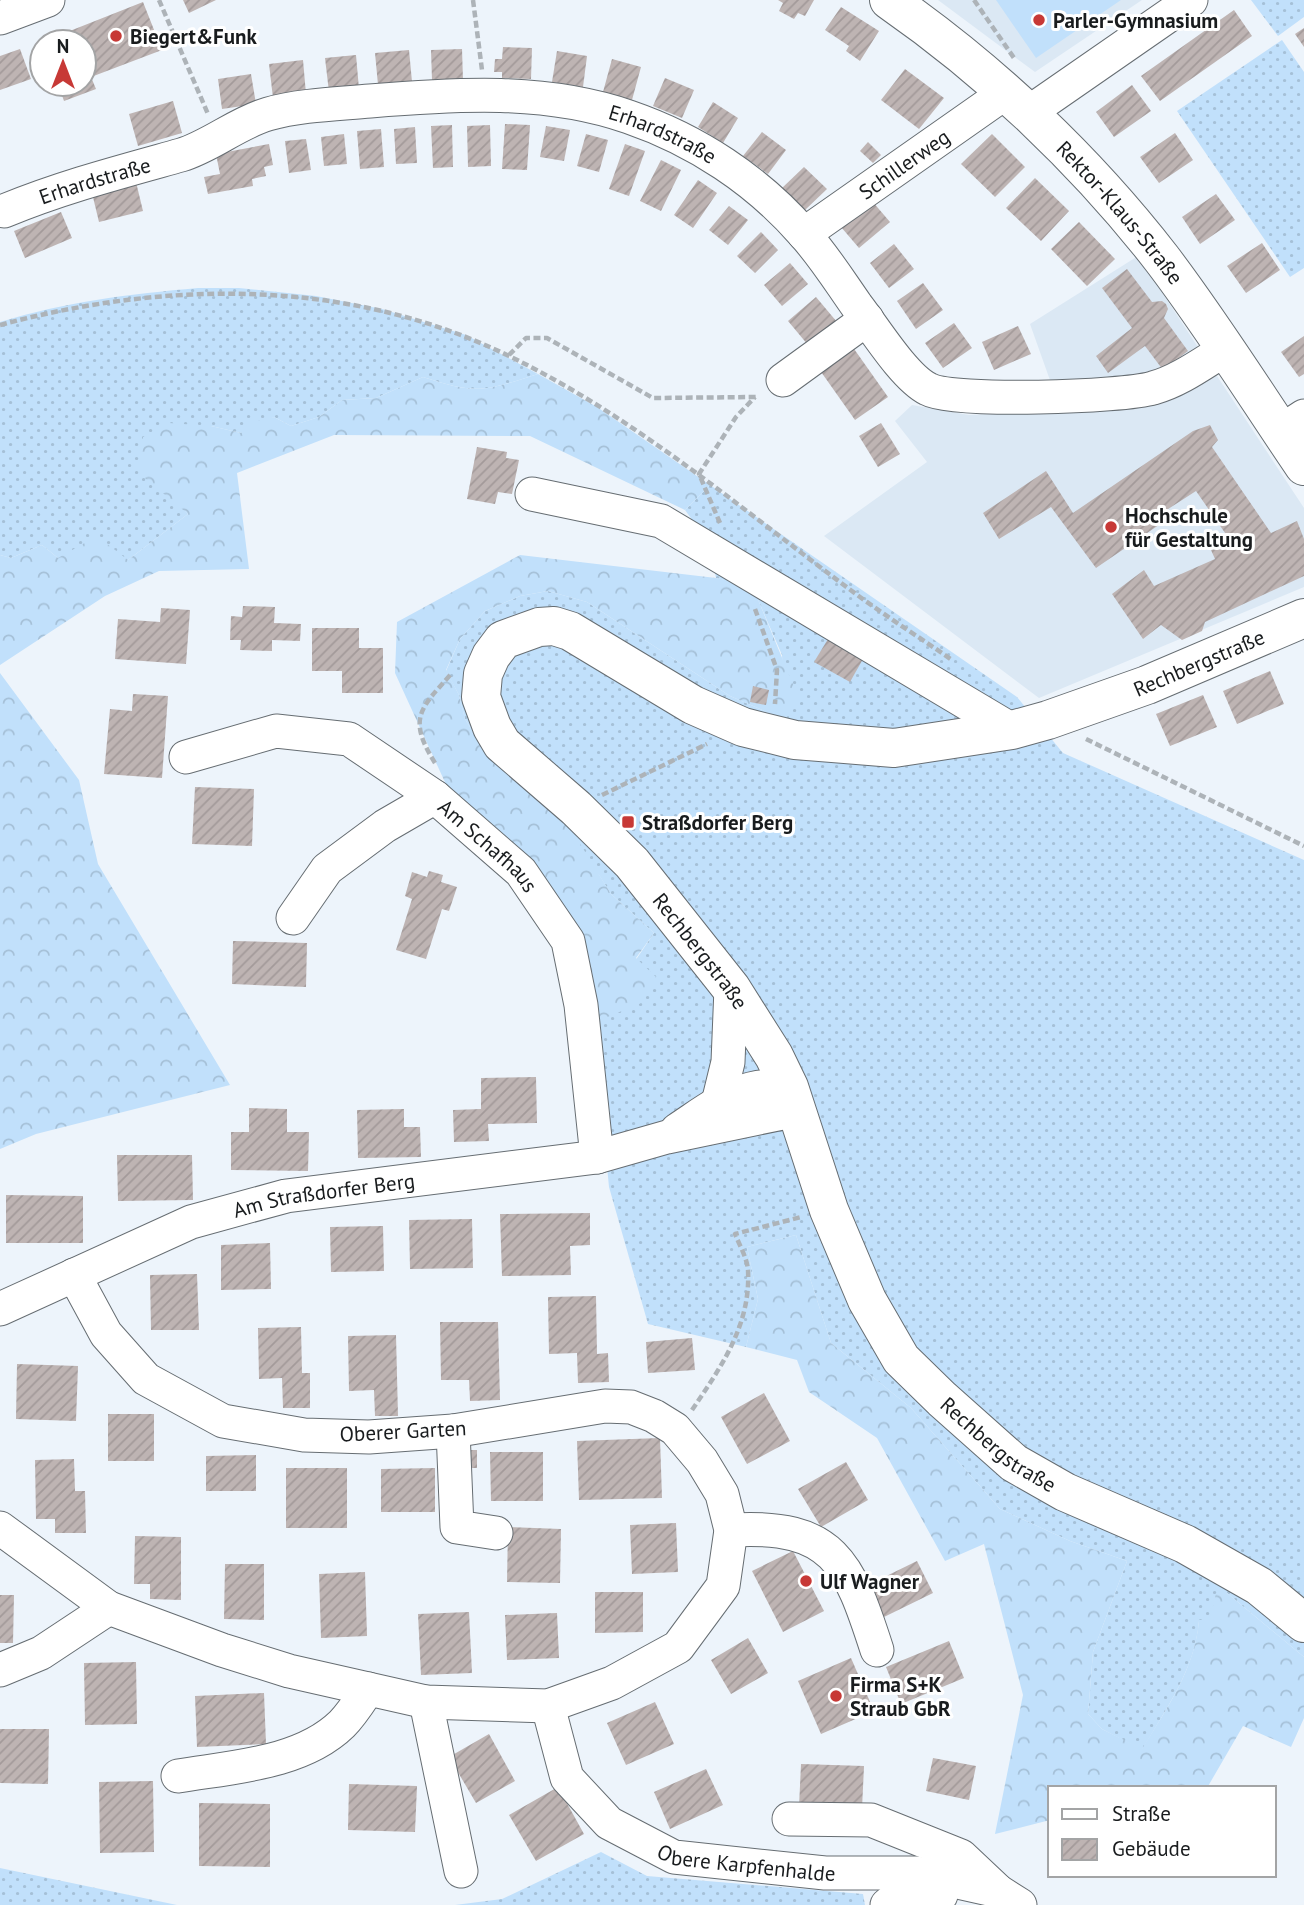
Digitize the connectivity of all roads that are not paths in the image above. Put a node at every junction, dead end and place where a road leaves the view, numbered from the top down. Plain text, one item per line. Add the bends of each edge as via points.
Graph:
1 (48, 0) edge
2 (889, 0) edge
3 (1191, 0) edge
4 (0, 18) edge
5 (1026, 102) junction
6 (4, 211) dead end
7 (804, 234) junction
8 (867, 319) junction
9 (1226, 349) junction
10 (783, 380) road end
11 (1292, 424) edge
12 (1304, 466) edge
13 (532, 494) dead end
14 (1304, 618) edge
15 (1012, 730) junction
16 (187, 757) dead end
17 (435, 797) junction
18 (293, 918) dead end
19 (731, 988) junction
20 (793, 1099) junction
21 (718, 1103) junction
22 (667, 1138) junction
23 (597, 1157) junction
24 (74, 1275) junction
25 (0, 1309) edge
26 (453, 1431) junction
27 (0, 1528) edge
28 (731, 1530) junction
29 (496, 1533) dead end
30 (109, 1608) junction
31 (1304, 1623) edge
32 (877, 1650) dead end
33 (0, 1670) edge
34 (368, 1689) junction
35 (426, 1702) junction
36 (548, 1706) junction
37 (178, 1776) dead end
38 (789, 1819) dead end
39 (461, 1871) dead end
40 (1009, 1898) edge
41 (887, 1905) edge
42 (966, 1905) edge

1 - 4 street
2 - 5 main road, Rektor-Klaus-Straße
3 - 5 street, Schillerweg
5 - 7 street, Schillerweg
5 - 9 main road, Rektor-Klaus-Straße via 1137,229
6 - 7 street, Erhardstraße via 58,188 185,154 267,114 386,100 483,95 585,104 670,132 738,175
7 - 8 street, Erhardstraße
8 - 9 street, Erhardstraße via 926,389 948,396 1128,393 1174,380
8 - 10 street
9 - 11 main road, Rektor-Klaus-Straße
11 - 12 main road, Rektor-Klaus-Straße
13 - 15 street via 661,521
14 - 15 main road, Rechbergstraße via 1147,685
15 - 19 main road, Rechbergstraße via 894,748 795,740 743,727 693,705 570,631 554,626 503,640 483,674 481,697 502,744 632,863
16 - 17 street, Am Schafhaus via 276,731 349,739
17 - 18 street via 385,826 327,869
17 - 23 street, Am Schafhaus via 522,872 568,941 581,1005
19 - 20 main road, Rechbergstraße via 774,1056
19 - 21 street via 728,1062
20 - 21 street, Am Straßdorfer Berg via 765,1084
20 - 22 street, Am Straßdorfer Berg
20 - 31 main road, Rechbergstraße via 829,1210 867,1300 901,1359 1014,1463 1065,1492 1185,1544 1259,1586
21 - 22 street, Am Straßdorfer Berg
22 - 23 street, Am Straßdorfer Berg
23 - 24 street, Am Straßdorfer Berg via 286,1196 191,1222
24 - 25 street, Am Straßdorfer Berg
24 - 26 street, Oberer Garten via 106,1334 146,1379 223,1421 304,1435 369,1437
26 - 28 street, Oberer Garten via 605,1406 631,1407 676,1429 722,1494
26 - 29 street via 457,1527
27 - 30 street, Oberer Garten
28 - 32 street via 789,1534 822,1545 846,1569
28 - 36 street, Oberer Garten via 723,1586 678,1647 612,1683
30 - 33 street via 41,1653
30 - 34 street, Oberer Garten via 289,1671
34 - 35 street, Oberer Garten
34 - 37 street via 341,1725 310,1745 272,1760
35 - 36 street, Oberer Garten
35 - 39 street
36 - 40 street, Obere Karpfenhalde via 567,1778 609,1822 674,1857 825,1873 917,1873
38 - 40 street via 871,1820 961,1856
41 - 42 street via 910,1892 941,1895

